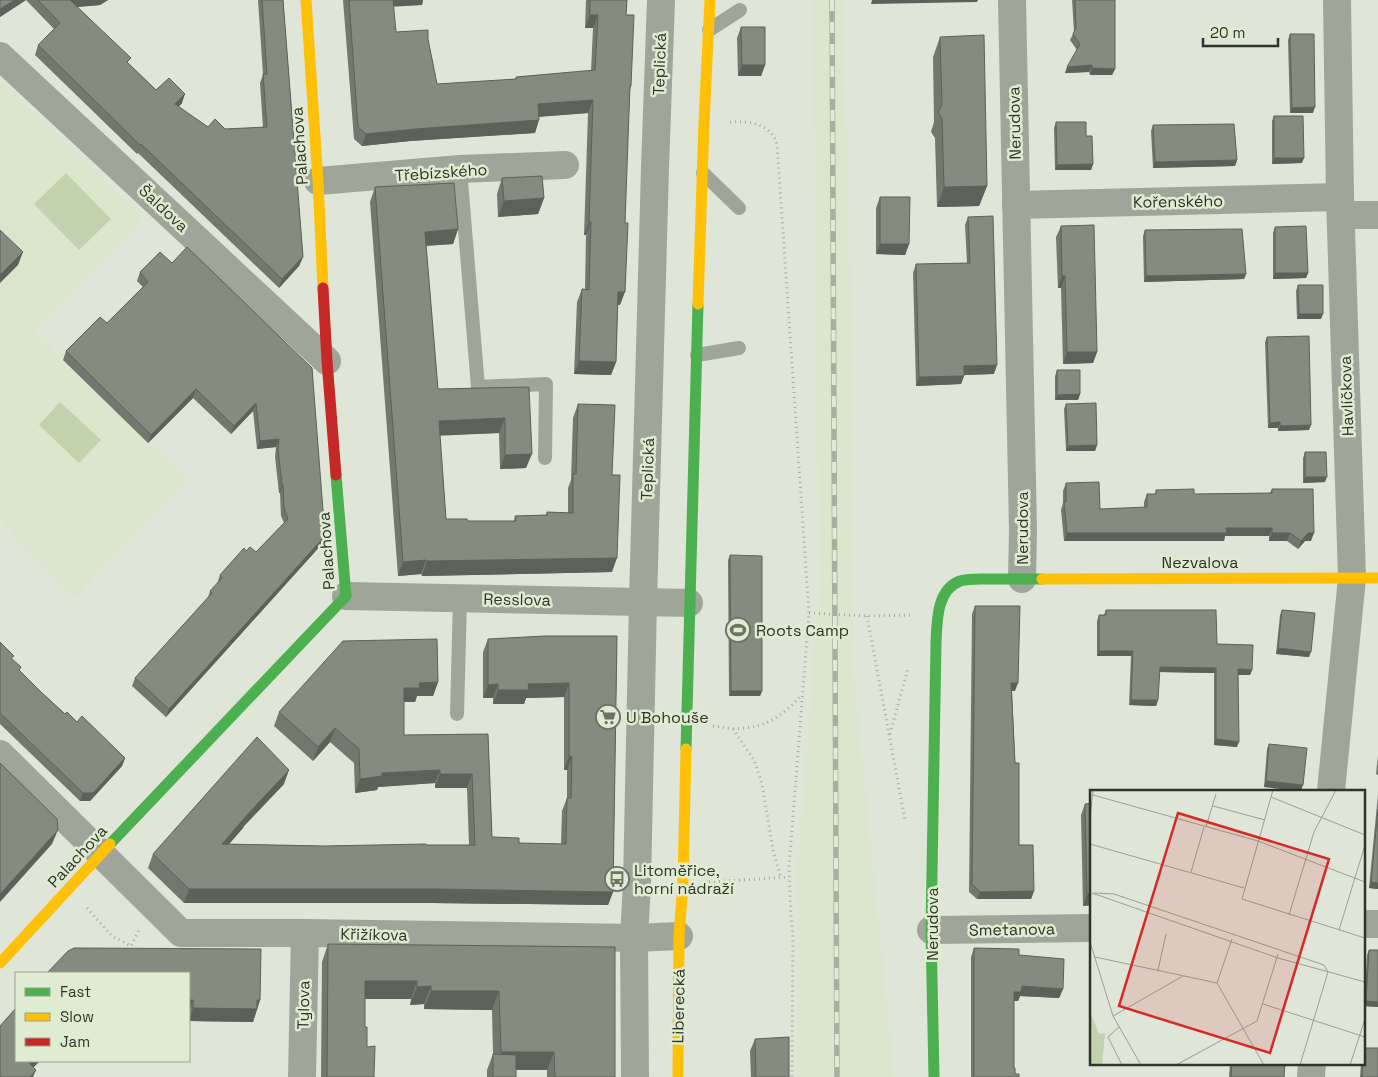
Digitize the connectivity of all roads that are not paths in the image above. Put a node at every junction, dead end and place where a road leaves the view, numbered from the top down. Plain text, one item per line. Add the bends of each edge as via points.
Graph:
1 (306, 0) edge
2 (662, 0) edge
3 (710, 0) edge
4 (1012, 0) edge
5 (1337, 0) edge
6 (740, 10) dead end
7 (709, 30) junction
8 (0, 56) edge
9 (565, 165) dead end
10 (460, 169) junction
11 (702, 173) junction
12 (318, 181) junction
13 (1016, 205) junction
14 (1340, 206) junction
15 (739, 208) dead end
16 (1378, 215) edge
17 (739, 348) dead end
18 (697, 355) junction
19 (327, 361) junction
20 (545, 458) dead end
21 (1365, 578) edge
22 (1022, 579) junction
23 (346, 596) junction
24 (460, 598) junction
25 (643, 602) junction
26 (689, 603) junction
27 (457, 714) dead end
28 (0, 754) edge
29 (1331, 790) edge
30 (101, 854) junction
31 (1090, 928) edge
32 (932, 930) junction
33 (305, 933) junction
34 (679, 936) junction
35 (634, 938) junction
36 (0, 963) edge
37 (1312, 1064) edge
38 (302, 1077) edge
39 (635, 1077) edge
40 (678, 1077) edge
41 (934, 1077) edge
42 (1311, 1077) edge

1 - 12 street, Palachova
2 - 25 street, Teplická
3 - 7 street
4 - 13 street, Nerudova
5 - 14 street, Havlíčkova
6 - 7 lane
7 - 11 street
8 - 19 street, Šaldova
9 - 10 street, Třebízského
10 - 12 street, Třebízského
10 - 20 lane via 478,387 546,384
11 - 15 lane
11 - 18 street
12 - 19 street, Palachova
13 - 14 street, Kořenského
13 - 22 street, Nerudova via 1024,530
14 - 16 street, Kořenského
14 - 21 street, Havlíčkova
17 - 18 lane
18 - 26 street
19 - 23 street, Palachova
21 - 22 street, Nezvalova
21 - 29 street, Havlíčkova
22 - 32 street, Nerudova via 958,582 946,593 937,614
23 - 24 street, Resslova
23 - 30 street, Palachova
24 - 25 street, Resslova
24 - 27 lane
25 - 26 street, Resslova
25 - 35 street, Teplická via 638,883
26 - 34 street
28 - 30 street, Křižíkova
30 - 33 street, Křižíkova via 181,933
30 - 36 street, Palachova
31 - 32 street, Smetanova
32 - 41 street, Nerudova
33 - 35 street, Křižíkova
33 - 38 street, Tylova
34 - 35 street, Křižíkova
34 - 40 street, Liberecká
35 - 39 street
37 - 42 street

